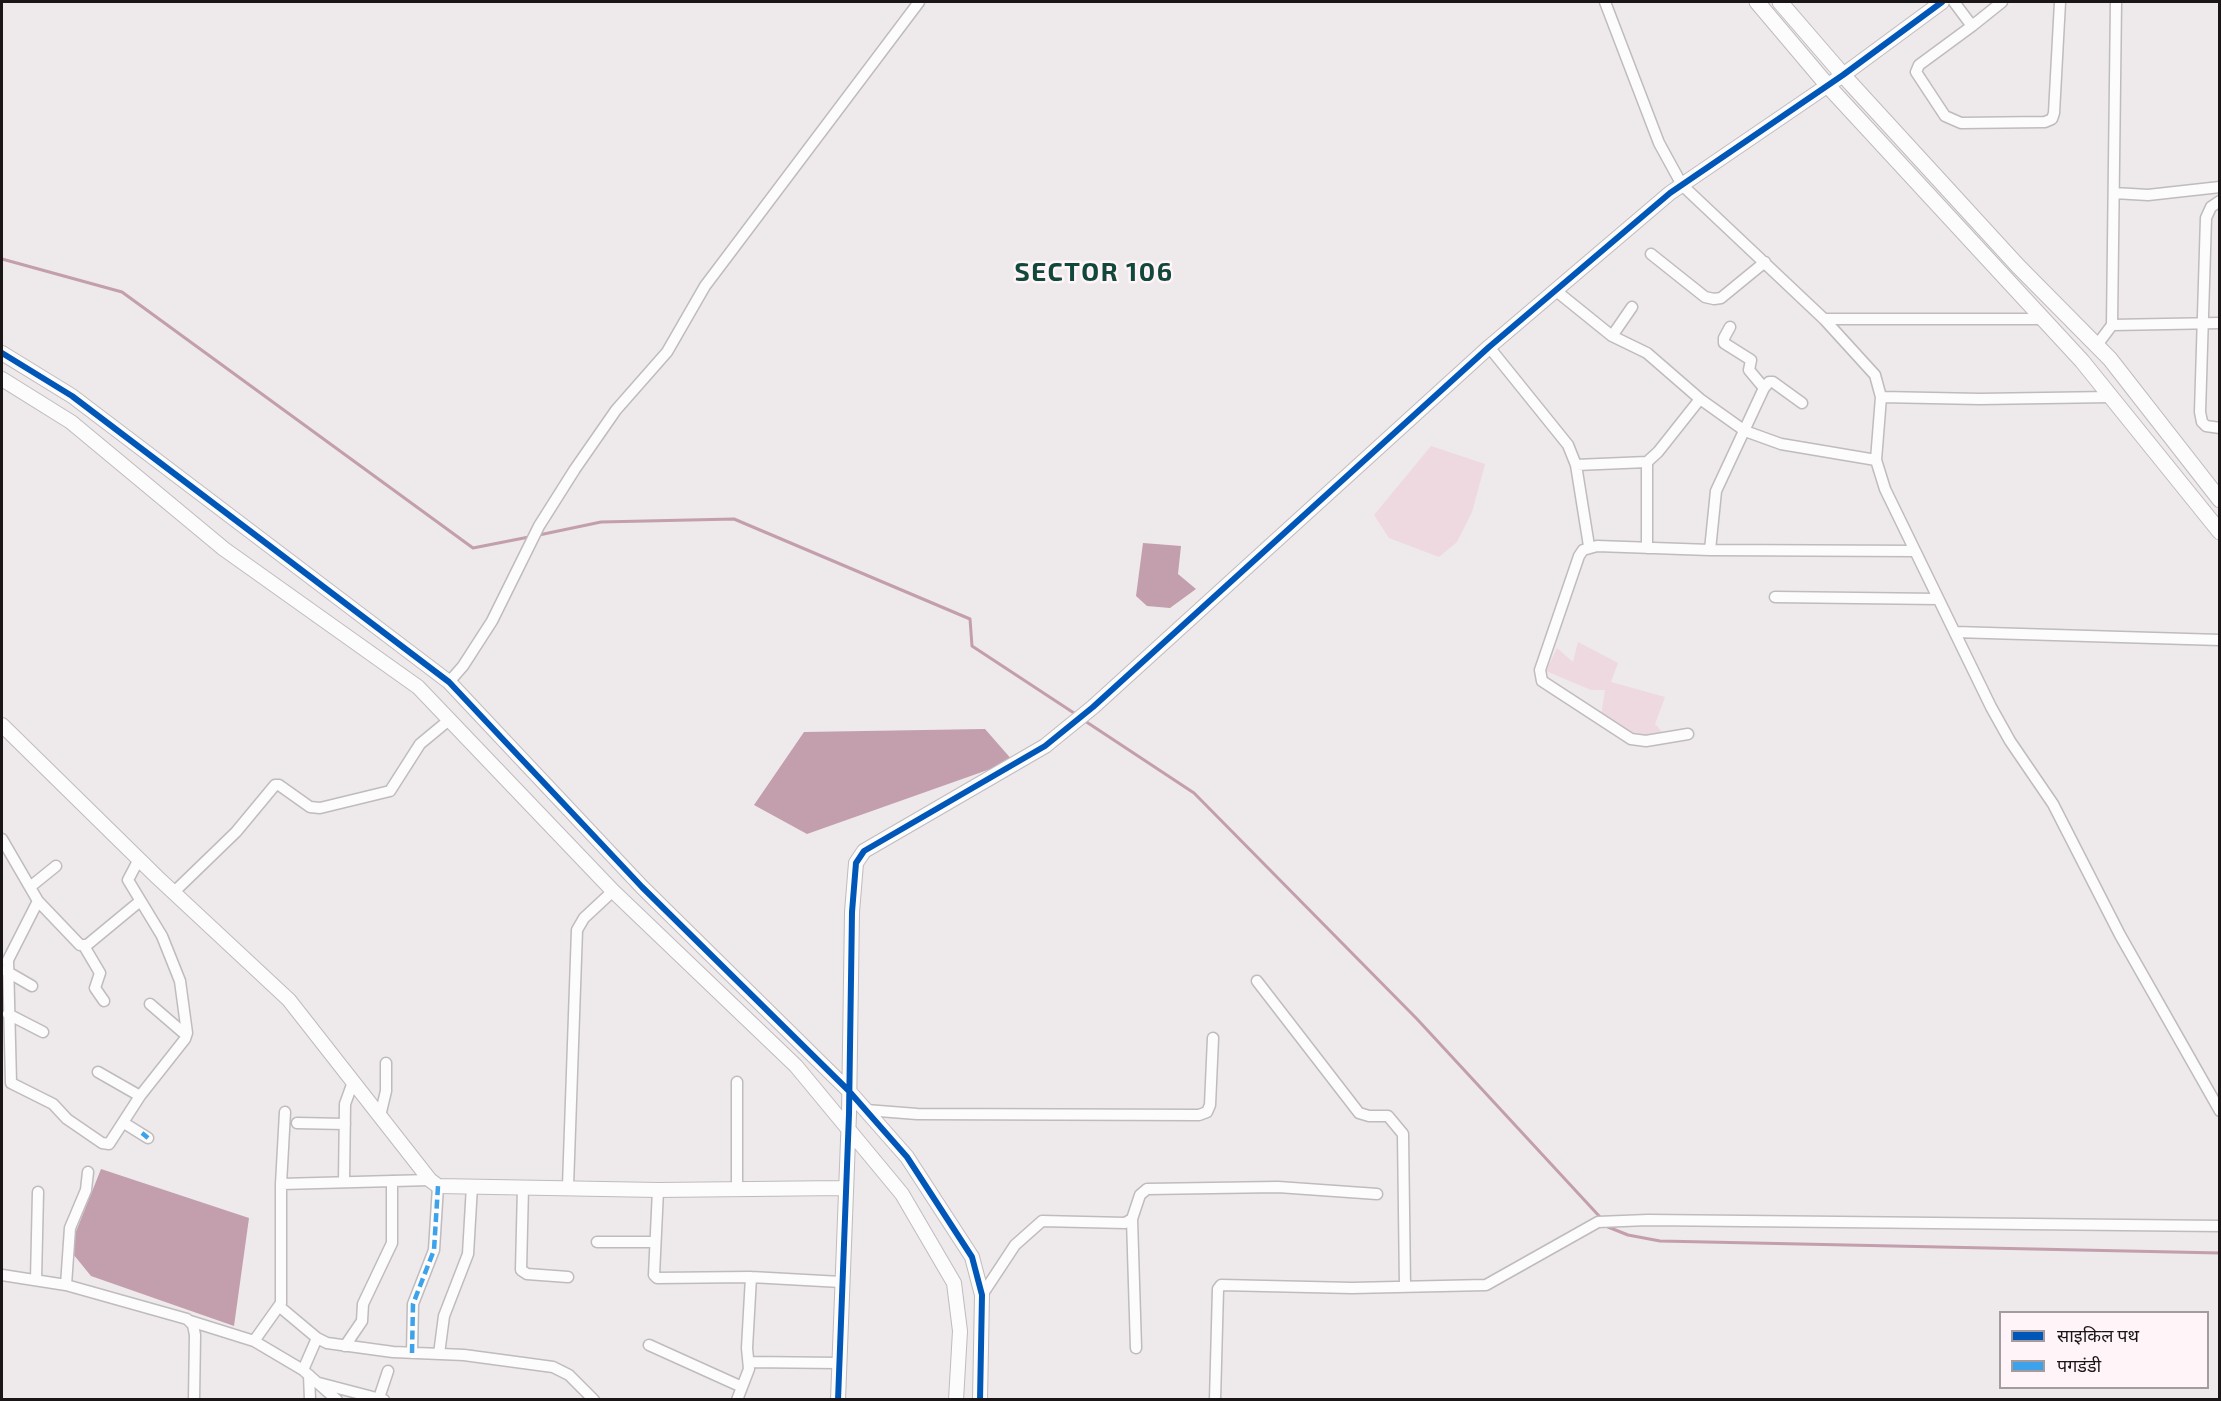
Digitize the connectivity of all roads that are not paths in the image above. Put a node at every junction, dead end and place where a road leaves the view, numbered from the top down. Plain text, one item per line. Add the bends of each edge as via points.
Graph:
1 (919, 2) edge
2 (1605, 2) edge
3 (1756, 2) edge
4 (1780, 2) edge
5 (1942, 2) edge
6 (1954, 2) edge
7 (2002, 2) edge
8 (2060, 2) edge
9 (2116, 2) edge
10 (1972, 26) junction
11 (1843, 75) junction
12 (1828, 86) junction
13 (1682, 185) junction
14 (2220, 187) edge
15 (2114, 192) junction
16 (2220, 201) edge
17 (1651, 254) dead end
18 (1765, 262) junction
19 (1555, 290) junction
20 (1632, 308) dead end
21 (1824, 319) junction
22 (2043, 319) junction
23 (2203, 323) junction
24 (2220, 323) edge
25 (2112, 325) junction
26 (1730, 327) dead end
27 (1612, 336) junction
28 (2097, 345) junction
29 (1489, 347) junction
30 (2, 353) edge
31 (2, 379) edge
32 (1764, 388) junction
33 (1881, 397) junction
34 (2110, 397) junction
35 (1700, 399) junction
36 (1802, 404) dead end
37 (2220, 428) edge
38 (1745, 432) junction
39 (1876, 460) junction
40 (1647, 462) junction
41 (1576, 465) junction
42 (2220, 500) edge
43 (2220, 532) edge
44 (1589, 546) junction
45 (1647, 548) junction
46 (1710, 550) junction
47 (1915, 551) junction
48 (1775, 597) dead end
49 (1938, 599) junction
50 (1955, 632) junction
51 (2220, 640) edge
52 (449, 682) junction
53 (449, 720) junction
54 (2, 725) edge
55 (1688, 734) dead end
56 (2, 839) edge
57 (139, 859) junction
58 (56, 866) dead end
59 (30, 887) junction
60 (613, 891) junction
61 (174, 892) junction
62 (38, 901) junction
63 (139, 902) junction
64 (84, 946) junction
65 (6, 971) junction
66 (1257, 981) dead end
67 (32, 987) dead end
68 (104, 1001) dead end
69 (150, 1004) dead end
70 (8, 1014) junction
71 (44, 1032) dead end
72 (187, 1035) junction
73 (1214, 1038) dead end
74 (386, 1063) dead end
75 (98, 1072) dead end
76 (353, 1082) junction
77 (737, 1082) dead end
78 (848, 1090) junction
79 (140, 1096) junction
80 (866, 1110) junction
81 (2220, 1111) edge
82 (285, 1112) dead end
83 (380, 1116) junction
84 (124, 1123) junction
85 (297, 1123) dead end
86 (345, 1124) junction
87 (848, 1125) junction
88 (148, 1138) dead end
89 (88, 1172) dead end
90 (392, 1181) junction
91 (344, 1182) junction
92 (434, 1183) junction
93 (281, 1184) junction
94 (472, 1186) junction
95 (568, 1186) junction
96 (523, 1187) junction
97 (844, 1188) junction
98 (737, 1189) junction
99 (658, 1190) junction
100 (38, 1192) dead end
101 (1377, 1194) dead end
102 (1132, 1219) junction
103 (2220, 1226) edge
104 (597, 1242) dead end
105 (655, 1242) junction
106 (2, 1275) edge
107 (568, 1277) dead end
108 (751, 1277) junction
109 (36, 1280) junction
110 (841, 1282) junction
111 (66, 1285) junction
112 (1405, 1287) junction
113 (982, 1295) junction
114 (280, 1307) junction
115 (190, 1321) junction
116 (317, 1338) junction
117 (254, 1341) junction
118 (649, 1345) dead end
119 (345, 1346) junction
120 (1136, 1348) dead end
121 (412, 1353) junction
122 (439, 1354) junction
123 (749, 1362) junction
124 (838, 1363) junction
125 (388, 1371) dead end
126 (306, 1373) junction
127 (319, 1383) junction
128 (742, 1387) junction
129 (382, 1399) edge
130 (194, 1400) edge
131 (310, 1400) edge
132 (336, 1400) edge
133 (594, 1400) edge
134 (737, 1400) edge
135 (838, 1400) edge
136 (956, 1400) edge
137 (980, 1400) edge
138 (1215, 1400) edge

1 - 52 street via 705,286 667,352 616,410 574,469 539,526 492,621
2 - 13 street via 1659,143
3 - 12 main road
4 - 11 main road
5 - 11 street
6 - 10 street
7 - 10 street
8 - 10 street via 2054,113 2045,122 1961,123 1945,116 1916,72 1919,65
9 - 15 street
11 - 12 street
11 - 28 main road via 2018,266
12 - 13 street
12 - 22 main road
13 - 18 street
13 - 19 street
14 - 15 street via 2148,195
15 - 25 street
16 - 23 street via 2211,207 2206,218
17 - 18 street via 1705,297 1714,299 1721,298
18 - 21 street
19 - 27 street
19 - 29 street
20 - 27 street
21 - 22 street
21 - 33 street via 1867,364
22 - 34 main road
23 - 24 street
23 - 25 street
23 - 37 street via 2202,422
25 - 28 street
26 - 32 street via 1724,343 1751,360 1749,370
27 - 35 street via 1647,353
28 - 42 main road
29 - 41 street via 1568,445
29 - 78 street via 1078,720 1034,753 880,840 860,857 854,874 852,912
30 - 52 street via 72,396
31 - 53 street via 71,422 224,549 406,677
32 - 36 street via 1773,382
32 - 38 street
33 - 34 street
33 - 39 street
34 - 43 main road
35 - 38 street
35 - 40 street
38 - 39 street via 1781,444
38 - 46 street via 1716,491
39 - 47 street via 1885,489
40 - 41 street
40 - 45 street
41 - 44 street
44 - 45 street
44 - 55 street via 1579,556 1540,670 1542,681 1631,739
45 - 46 street
46 - 47 street
47 - 49 street
48 - 49 street
49 - 50 street
50 - 51 street
50 - 81 street via 2005,732 2053,804 2120,935
52 - 78 street via 642,887
53 - 60 street
53 - 61 street via 420,744 390,790 310,807 275,785 236,832
54 - 57 street
56 - 59 street
57 - 61 street
57 - 63 street via 128,880
58 - 59 street
59 - 62 street
60 - 87 street via 780,1049
60 - 95 street via 577,930
61 - 76 street via 289,1000
62 - 64 street
62 - 65 street via 11,951
63 - 64 street
63 - 72 street via 162,936 180,981
64 - 68 street via 100,974 95,988
65 - 67 street
65 - 70 street
66 - 112 street via 1359,1113 1388,1116 1403,1134
69 - 72 street
70 - 71 street
70 - 84 street via 13,1086 53,1104 67,1119 105,1144 111,1143
72 - 79 street
73 - 80 street via 1210,1105 1207,1112 1199,1115 917,1114
74 - 83 street via 386,1091
75 - 79 street
76 - 83 street
76 - 86 street via 345,1104
77 - 98 street
78 - 80 street
78 - 87 street
79 - 84 street
80 - 113 street via 925,1182 972,1257
82 - 93 street
83 - 92 street
84 - 88 street
85 - 86 street
86 - 91 street
87 - 97 street
87 - 136 street via 902,1194 954,1283 960,1330
89 - 111 street via 86,1190 70,1228
90 - 91 street
90 - 92 street
90 - 119 street via 392,1243 363,1304 362,1321
91 - 93 street
92 - 94 street
92 - 121 street via 434,1250 413,1304
93 - 114 street
94 - 96 street
94 - 122 street via 468,1254 444,1316
95 - 96 street
95 - 99 street
96 - 107 street via 521,1270 527,1274
97 - 98 street
97 - 110 street
98 - 99 street
99 - 105 street
100 - 109 street
101 - 102 street via 1278,1187 1147,1189 1140,1195
102 - 113 street via 1125,1223 1042,1221 1014,1245
102 - 120 street
103 - 112 street via 1598,1222 1486,1285
104 - 105 street
105 - 108 street via 657,1278
106 - 109 street
108 - 110 street
108 - 123 street
109 - 111 street
110 - 124 street
111 - 115 street
112 - 138 street via 1221,1285
113 - 137 street
114 - 116 street
114 - 117 street
115 - 117 street
115 - 130 street via 195,1335
116 - 119 street
116 - 126 street
117 - 126 street
118 - 128 street
119 - 121 street
121 - 122 street
122 - 133 street via 465,1354 562,1370
123 - 124 street
123 - 128 street
124 - 135 street
125 - 129 street
126 - 127 street
126 - 131 street
127 - 129 street
127 - 132 street
128 - 134 street

